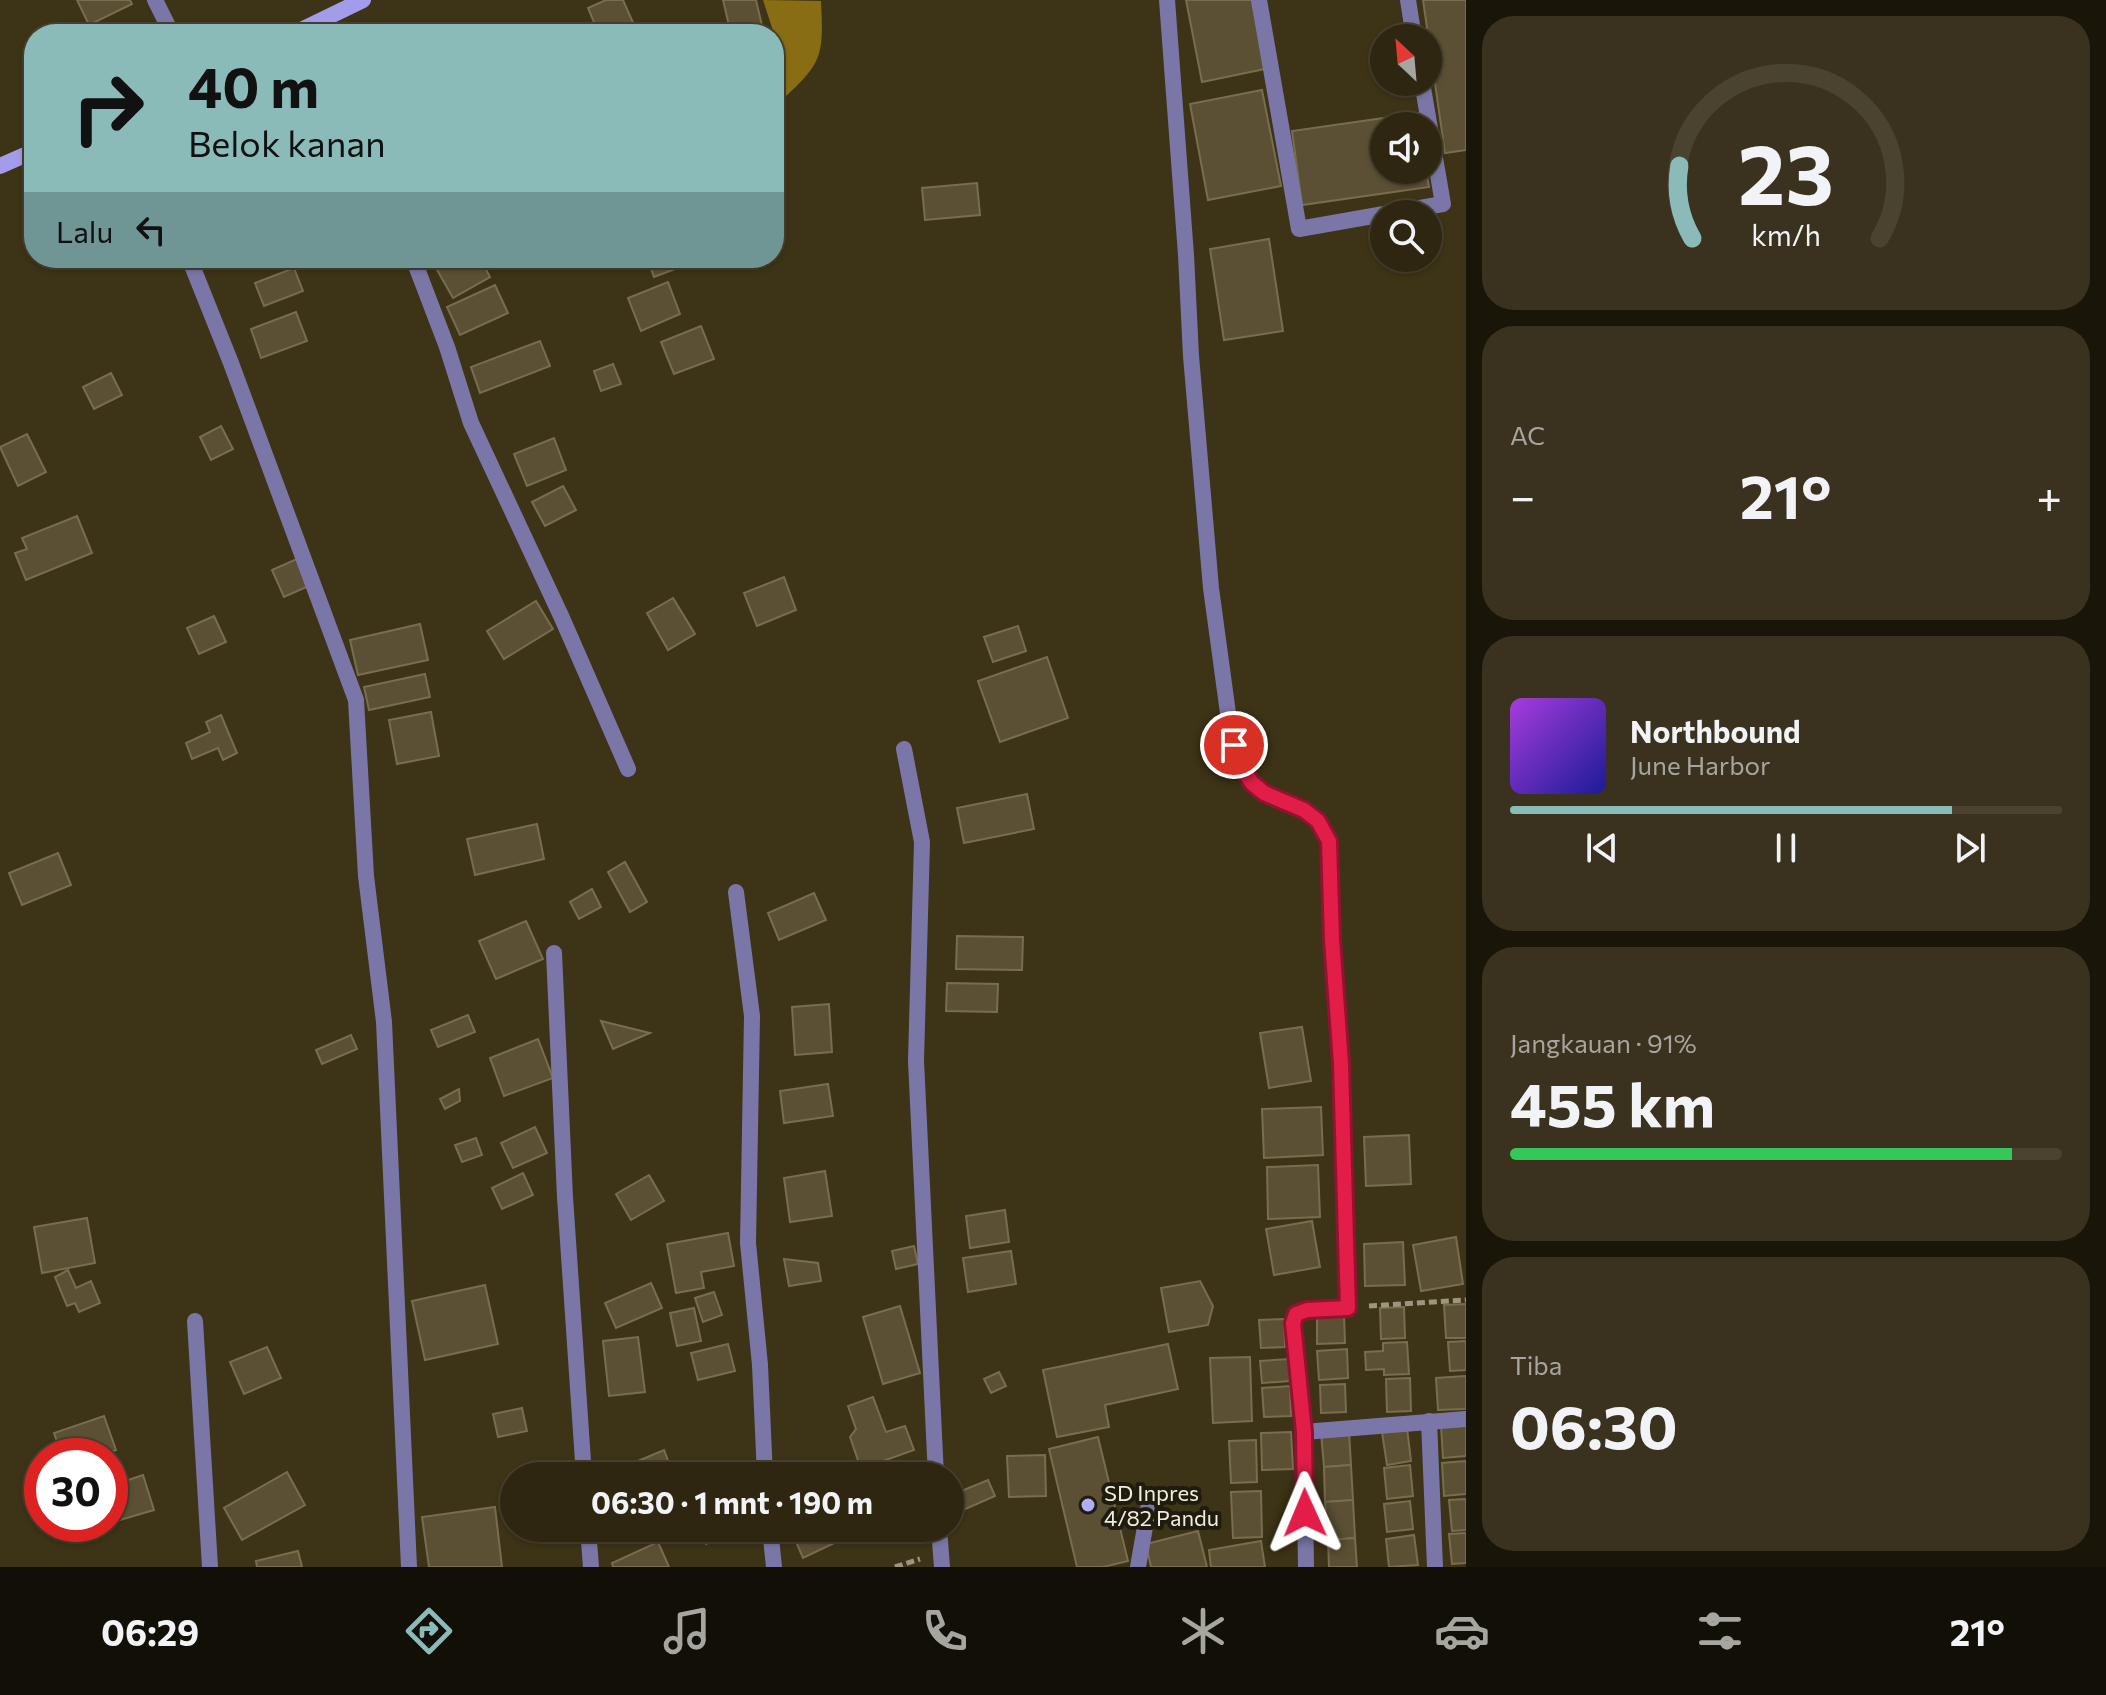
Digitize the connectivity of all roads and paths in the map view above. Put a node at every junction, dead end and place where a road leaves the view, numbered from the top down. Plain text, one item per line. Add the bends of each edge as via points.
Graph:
1 (155, 0) edge
2 (363, 0) edge
3 (1167, 0) edge
4 (1259, 0) edge
5 (1408, 0) edge
6 (167, 24) edge
7 (323, 24) edge
8 (1412, 24) edge
9 (1424, 96) edge
10 (24, 155) edge
11 (0, 166) edge
12 (1442, 204) edge
13 (1370, 217) edge
14 (193, 268) edge
15 (417, 268) edge
16 (904, 749) dead end
17 (628, 769) dead end
18 (736, 892) dead end
19 (554, 953) dead end
20 (1466, 1300) edge
21 (1348, 1308) junction
22 (195, 1321) dead end
23 (1466, 1419) edge
24 (1429, 1421) junction
25 (1304, 1432) junction
26 (583, 1462) edge
27 (764, 1462) edge
28 (935, 1462) edge
29 (1149, 1504) dead end
30 (589, 1542) edge
31 (771, 1542) edge
32 (940, 1542) edge
33 (210, 1567) edge
34 (409, 1567) edge
35 (591, 1567) edge
36 (774, 1567) edge
37 (942, 1567) edge
38 (1138, 1567) edge
39 (1306, 1567) edge
40 (1435, 1567) edge

1 - 6 street
2 - 7 main road
3 - 21 street via 1211,588 1230,728 1238,762 1252,783 1304,810 1329,841
4 - 13 street via 1299,229
5 - 8 street
9 - 12 street
10 - 11 main road
14 - 34 street via 356,700 366,876 384,1022
15 - 17 street via 471,423
16 - 28 street via 922,842 916,1061
18 - 27 street via 752,1016 748,1243
19 - 26 street
20 - 21 path
21 - 25 street via 1296,1314
22 - 33 street
23 - 24 street
24 - 25 street
24 - 40 street
25 - 39 street
29 - 38 street
30 - 35 street
31 - 36 street
32 - 37 street

